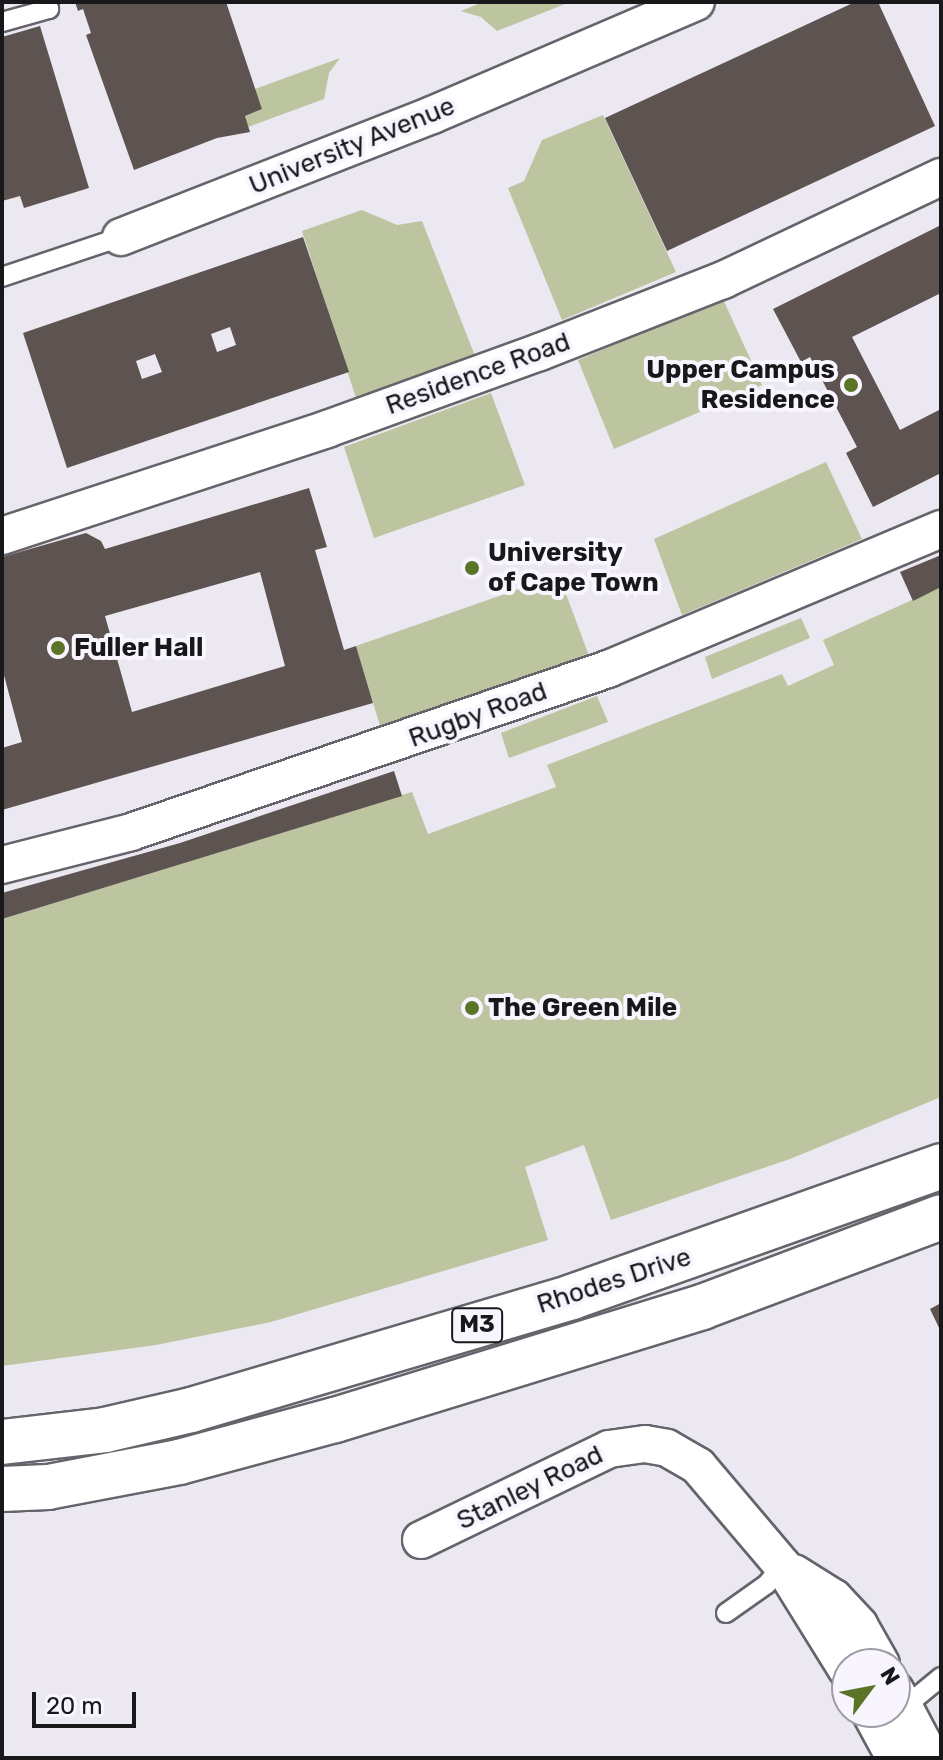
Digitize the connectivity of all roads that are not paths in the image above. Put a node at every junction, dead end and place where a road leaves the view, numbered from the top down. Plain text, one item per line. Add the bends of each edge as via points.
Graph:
1 (47, 2) edge
2 (696, 2) edge
3 (2, 22) edge
4 (941, 177) edge
5 (121, 237) joint
6 (2, 277) edge
7 (941, 529) edge
8 (2, 536) edge
9 (2, 865) edge
10 (941, 1166) edge
11 (941, 1217) edge
12 (2, 1442) edge
13 (2, 1489) edge
14 (421, 1540) dead end
15 (782, 1565) junction
16 (726, 1613) dead end
17 (834, 1648) edge
18 (872, 1648) edge
19 (941, 1677) edge
20 (911, 1691) edge
21 (891, 1728) edge
22 (908, 1728) edge
23 (892, 1752) edge
24 (931, 1758) edge

1 - 3 lane via 49,9
2 - 5 street, University Avenue via 432,115
4 - 8 street, Residence Road via 723,280 540,352
5 - 6 lane, University Avenue
7 - 9 street, Rugby Road via 608,669 131,832
10 - 12 highway, Rhodes Drive / M3 via 572,1297 191,1410 105,1430
11 - 13 highway, Rhodes Drive / M3 via 657,1322 350,1416 179,1462 48,1487
14 - 15 street, Stanley Road via 609,1449 650,1444 698,1466
15 - 16 lane via 767,1584
15 - 17 street
15 - 18 street via 834,1598
19 - 20 lane
21 - 23 street
22 - 24 street

